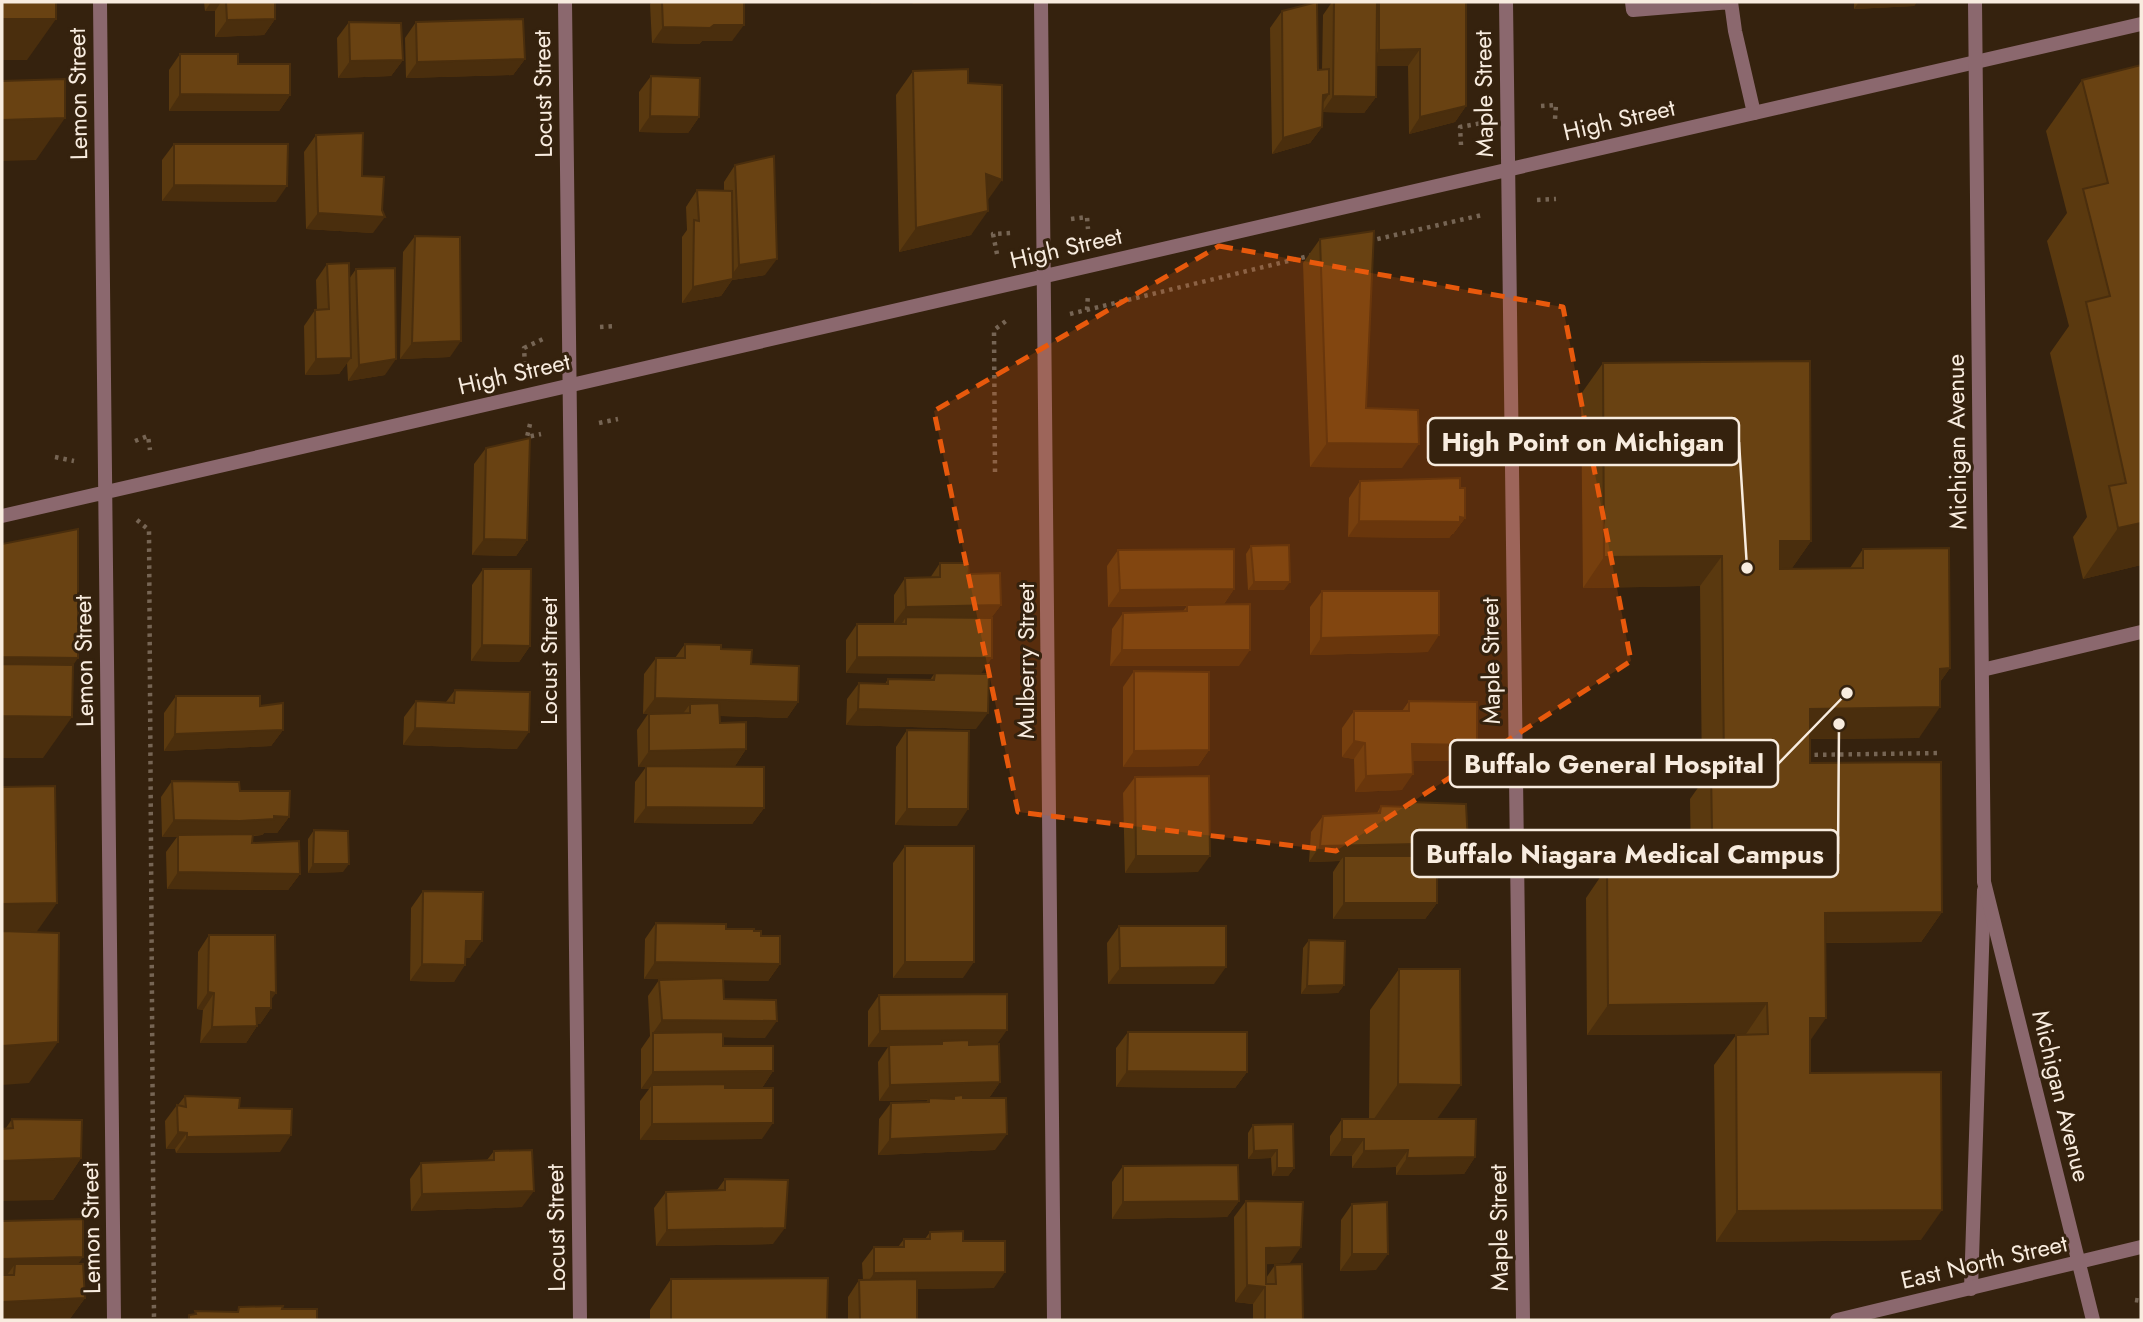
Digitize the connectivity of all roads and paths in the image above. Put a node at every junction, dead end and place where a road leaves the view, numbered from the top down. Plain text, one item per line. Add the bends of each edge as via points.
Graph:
1 (100, 2) edge
2 (565, 2) edge
3 (1041, 2) edge
4 (1506, 2) edge
5 (1632, 2) edge
6 (1731, 2) edge
7 (1975, 2) edge
8 (2141, 24) edge
9 (1976, 62) junction
10 (1541, 106) dead end
11 (1754, 113) junction
12 (1555, 119) dead end
13 (1484, 122) dead end
14 (1461, 145) dead end
15 (1508, 169) junction
16 (1551, 191) dead end
17 (1537, 200) dead end
18 (1482, 215) dead end
19 (1071, 219) dead end
20 (1088, 229) dead end
21 (1012, 233) dead end
22 (1356, 244) edge
23 (997, 254) dead end
24 (1316, 254) dead end
25 (1045, 276) junction
26 (1088, 289) dead end
27 (1087, 310) junction
28 (1069, 314) dead end
29 (1006, 321) dead end
30 (617, 326) dead end
31 (600, 327) dead end
32 (545, 338) dead end
33 (525, 365) dead end
34 (571, 384) junction
35 (618, 419) dead end
36 (599, 422) dead end
37 (530, 424) dead end
38 (541, 434) dead end
39 (135, 442) dead end
40 (150, 450) dead end
41 (55, 457) dead end
42 (74, 461) dead end
43 (995, 472) dead end
44 (105, 492) junction
45 (2, 516) edge
46 (137, 520) dead end
47 (2141, 632) edge
48 (1982, 670) junction
49 (1942, 753) dead end
50 (1794, 755) edge
51 (1984, 882) junction
52 (2141, 1247) edge
53 (2079, 1263) junction
54 (1971, 1289) junction
55 (114, 1320) edge
56 (154, 1320) edge
57 (580, 1320) edge
58 (1054, 1320) edge
59 (1523, 1320) edge
60 (1837, 1320) edge
61 (2093, 1320) edge

1 - 44 street, Lemon Street
2 - 34 street, Locust Street
3 - 25 street, Mulberry Street
4 - 15 street, Maple Street
5 - 6 street via 1633,10
6 - 11 street
7 - 9 street, Michigan Avenue
8 - 9 street, High Street
9 - 11 street, High Street
9 - 48 street, Michigan Avenue
10 - 12 path via 1556,105
11 - 15 street, High Street
13 - 14 path via 1460,127
15 - 25 street, High Street
15 - 59 street, Maple Street
16 - 17 path via 1556,199
18 - 22 path
19 - 20 path via 1087,217
21 - 23 path via 993,234
24 - 27 path
25 - 34 street, High Street
25 - 58 street, Mulberry Street
26 - 27 path
27 - 28 path
29 - 43 path via 993,330
30 - 31 path
32 - 33 path via 524,348
34 - 44 street, High Street
34 - 57 street, Locust Street
35 - 36 path
37 - 38 path via 527,437
39 - 40 path via 148,436
41 - 42 path
44 - 45 street, High Street
44 - 55 street, Lemon Street
46 - 56 path via 149,530
47 - 48 street
48 - 51 street, Michigan Avenue
49 - 50 path
51 - 53 street, Michigan Avenue
51 - 54 street, Michigan Avenue
52 - 53 street, East North Street
53 - 54 street, East North Street
53 - 61 street, Michigan Avenue
54 - 60 street, East North Street

